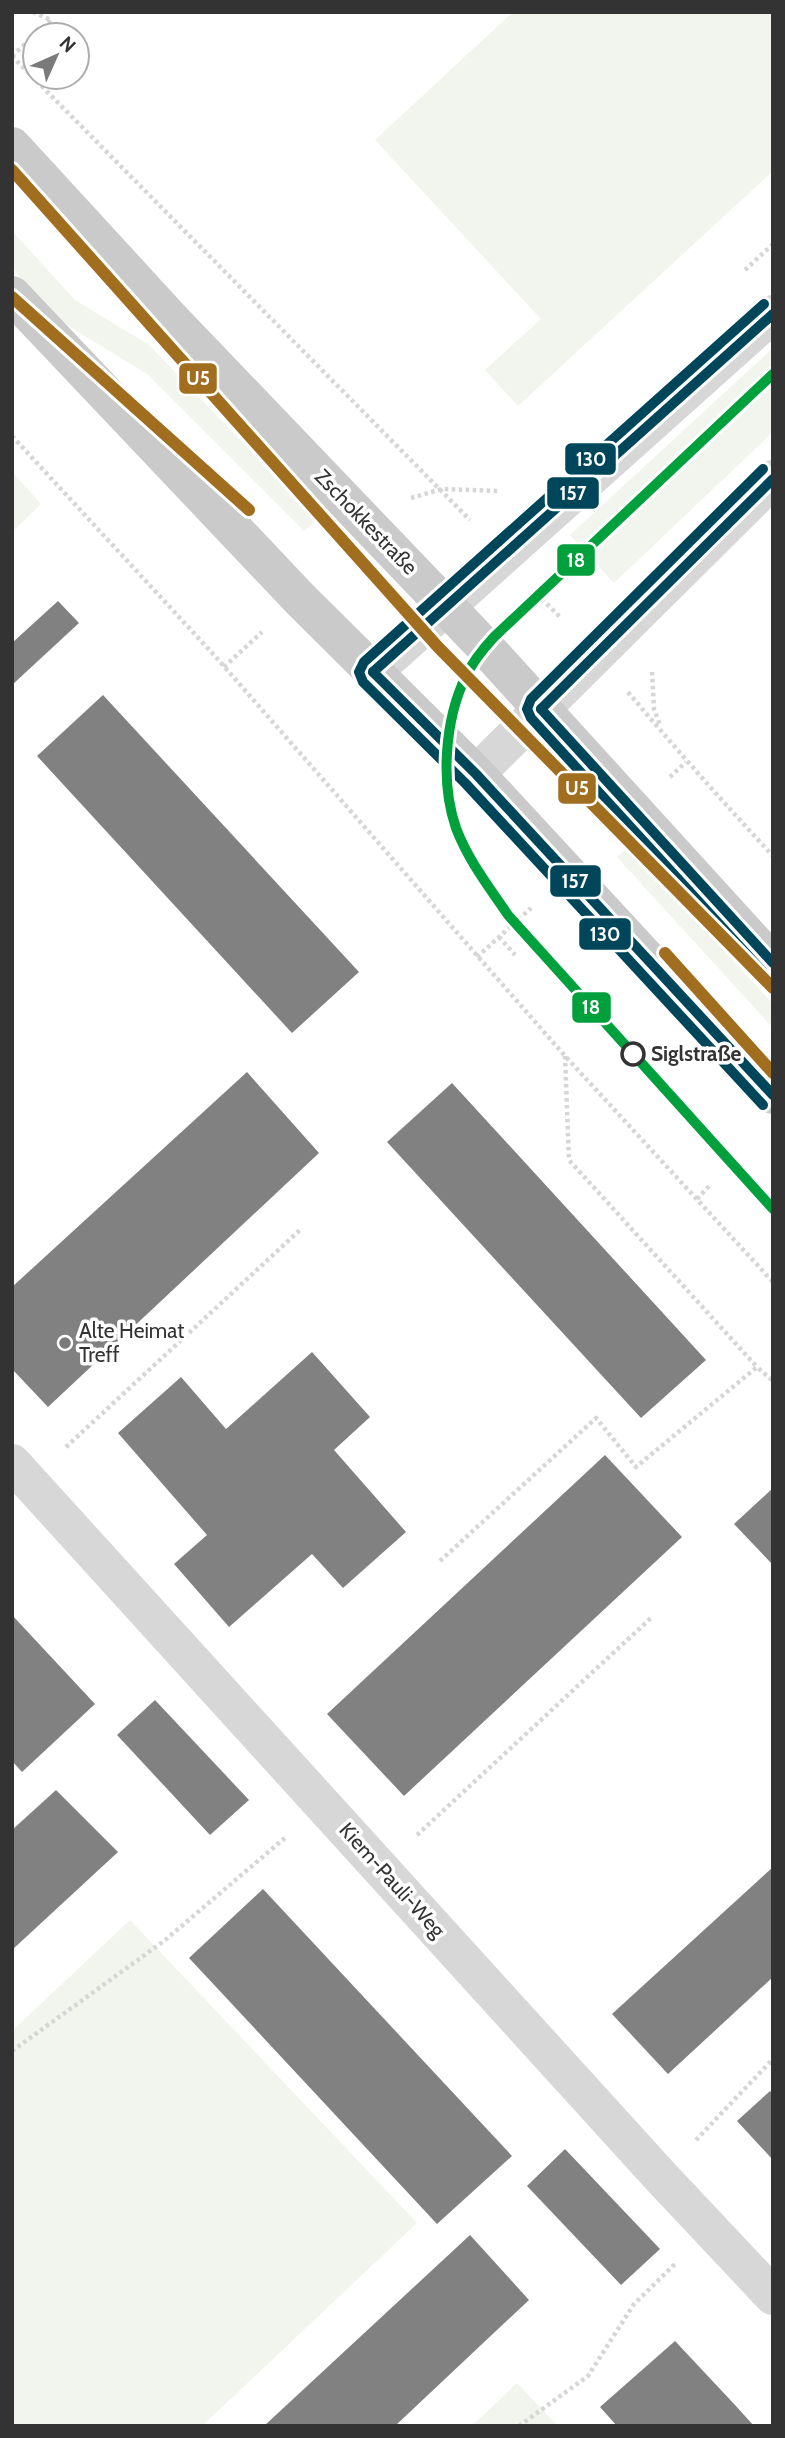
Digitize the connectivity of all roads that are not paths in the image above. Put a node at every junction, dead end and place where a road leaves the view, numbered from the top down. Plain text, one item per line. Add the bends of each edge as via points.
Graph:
1 (12, 146) edge
2 (12, 295) edge
3 (773, 314) edge
4 (773, 479) edge
5 (445, 605) junction
6 (373, 672) junction
7 (541, 709) junction
8 (476, 774) junction
9 (773, 963) edge
10 (773, 1095) edge
11 (21, 1472) edge
12 (773, 2296) edge

1 - 5 main road, Zschokkestraße
2 - 6 main road
3 - 5 street
4 - 7 street
5 - 6 street
5 - 7 main road, Zschokkestraße
6 - 8 main road
7 - 8 street
7 - 9 main road, Zschokkestraße
8 - 10 main road
11 - 12 street, Kiem-Pauli-Weg

